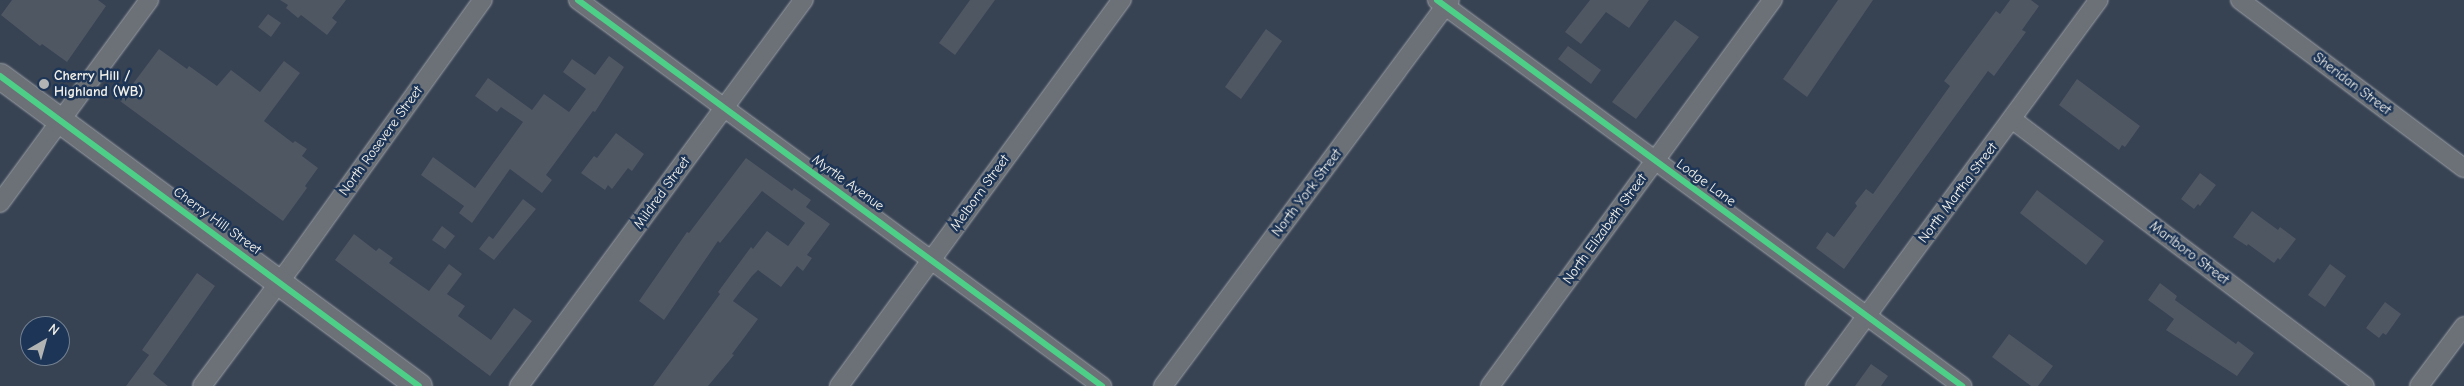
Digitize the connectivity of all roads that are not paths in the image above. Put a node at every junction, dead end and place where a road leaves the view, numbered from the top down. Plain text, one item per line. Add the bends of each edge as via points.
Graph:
1 (149, 0) edge
2 (483, 0) edge
3 (578, 0) edge
4 (804, 0) edge
5 (1122, 0) edge
6 (1773, 0) edge
7 (2099, 0) edge
8 (2240, 0) edge
9 (1444, 2) edge
10 (0, 76) edge
11 (726, 107) junction
12 (2013, 120) junction
13 (60, 122) junction
14 (1655, 161) junction
15 (2464, 168) edge
16 (0, 204) edge
17 (931, 260) junction
18 (279, 282) junction
19 (1866, 316) junction
20 (2464, 326) edge
21 (202, 386) edge
22 (419, 386) edge
23 (519, 386) edge
24 (839, 386) edge
25 (1102, 386) edge
26 (1163, 386) edge
27 (1490, 386) edge
28 (1815, 386) edge
29 (1962, 386) edge
30 (2365, 386) edge
31 (2419, 386) edge

1 - 13 street
2 - 18 street, North Rosevere Street
3 - 11 street, Myrtle Avenue
4 - 11 street, Mildred Street
5 - 17 street, Melborn Street
6 - 14 street, North Elizabeth Street
7 - 12 street, North Martha Street
8 - 15 street, Sheridan Street
9 - 14 street, Lodge Lane
9 - 26 street, North York Street
10 - 13 street, Cherry Hill Street
11 - 17 street, Myrtle Avenue
11 - 23 street, Mildred Street
12 - 19 street, North Martha Street
12 - 30 street, Marlboro Street
13 - 16 street
13 - 18 street, Cherry Hill Street
14 - 19 street, Lodge Lane
14 - 27 street, North Elizabeth Street
17 - 24 street, Melborn Street
17 - 25 street, Myrtle Avenue
18 - 21 street, North Rosevere Street
18 - 22 street, Cherry Hill Street
19 - 28 street, North Martha Street
19 - 29 street, Lodge Lane
20 - 31 street

